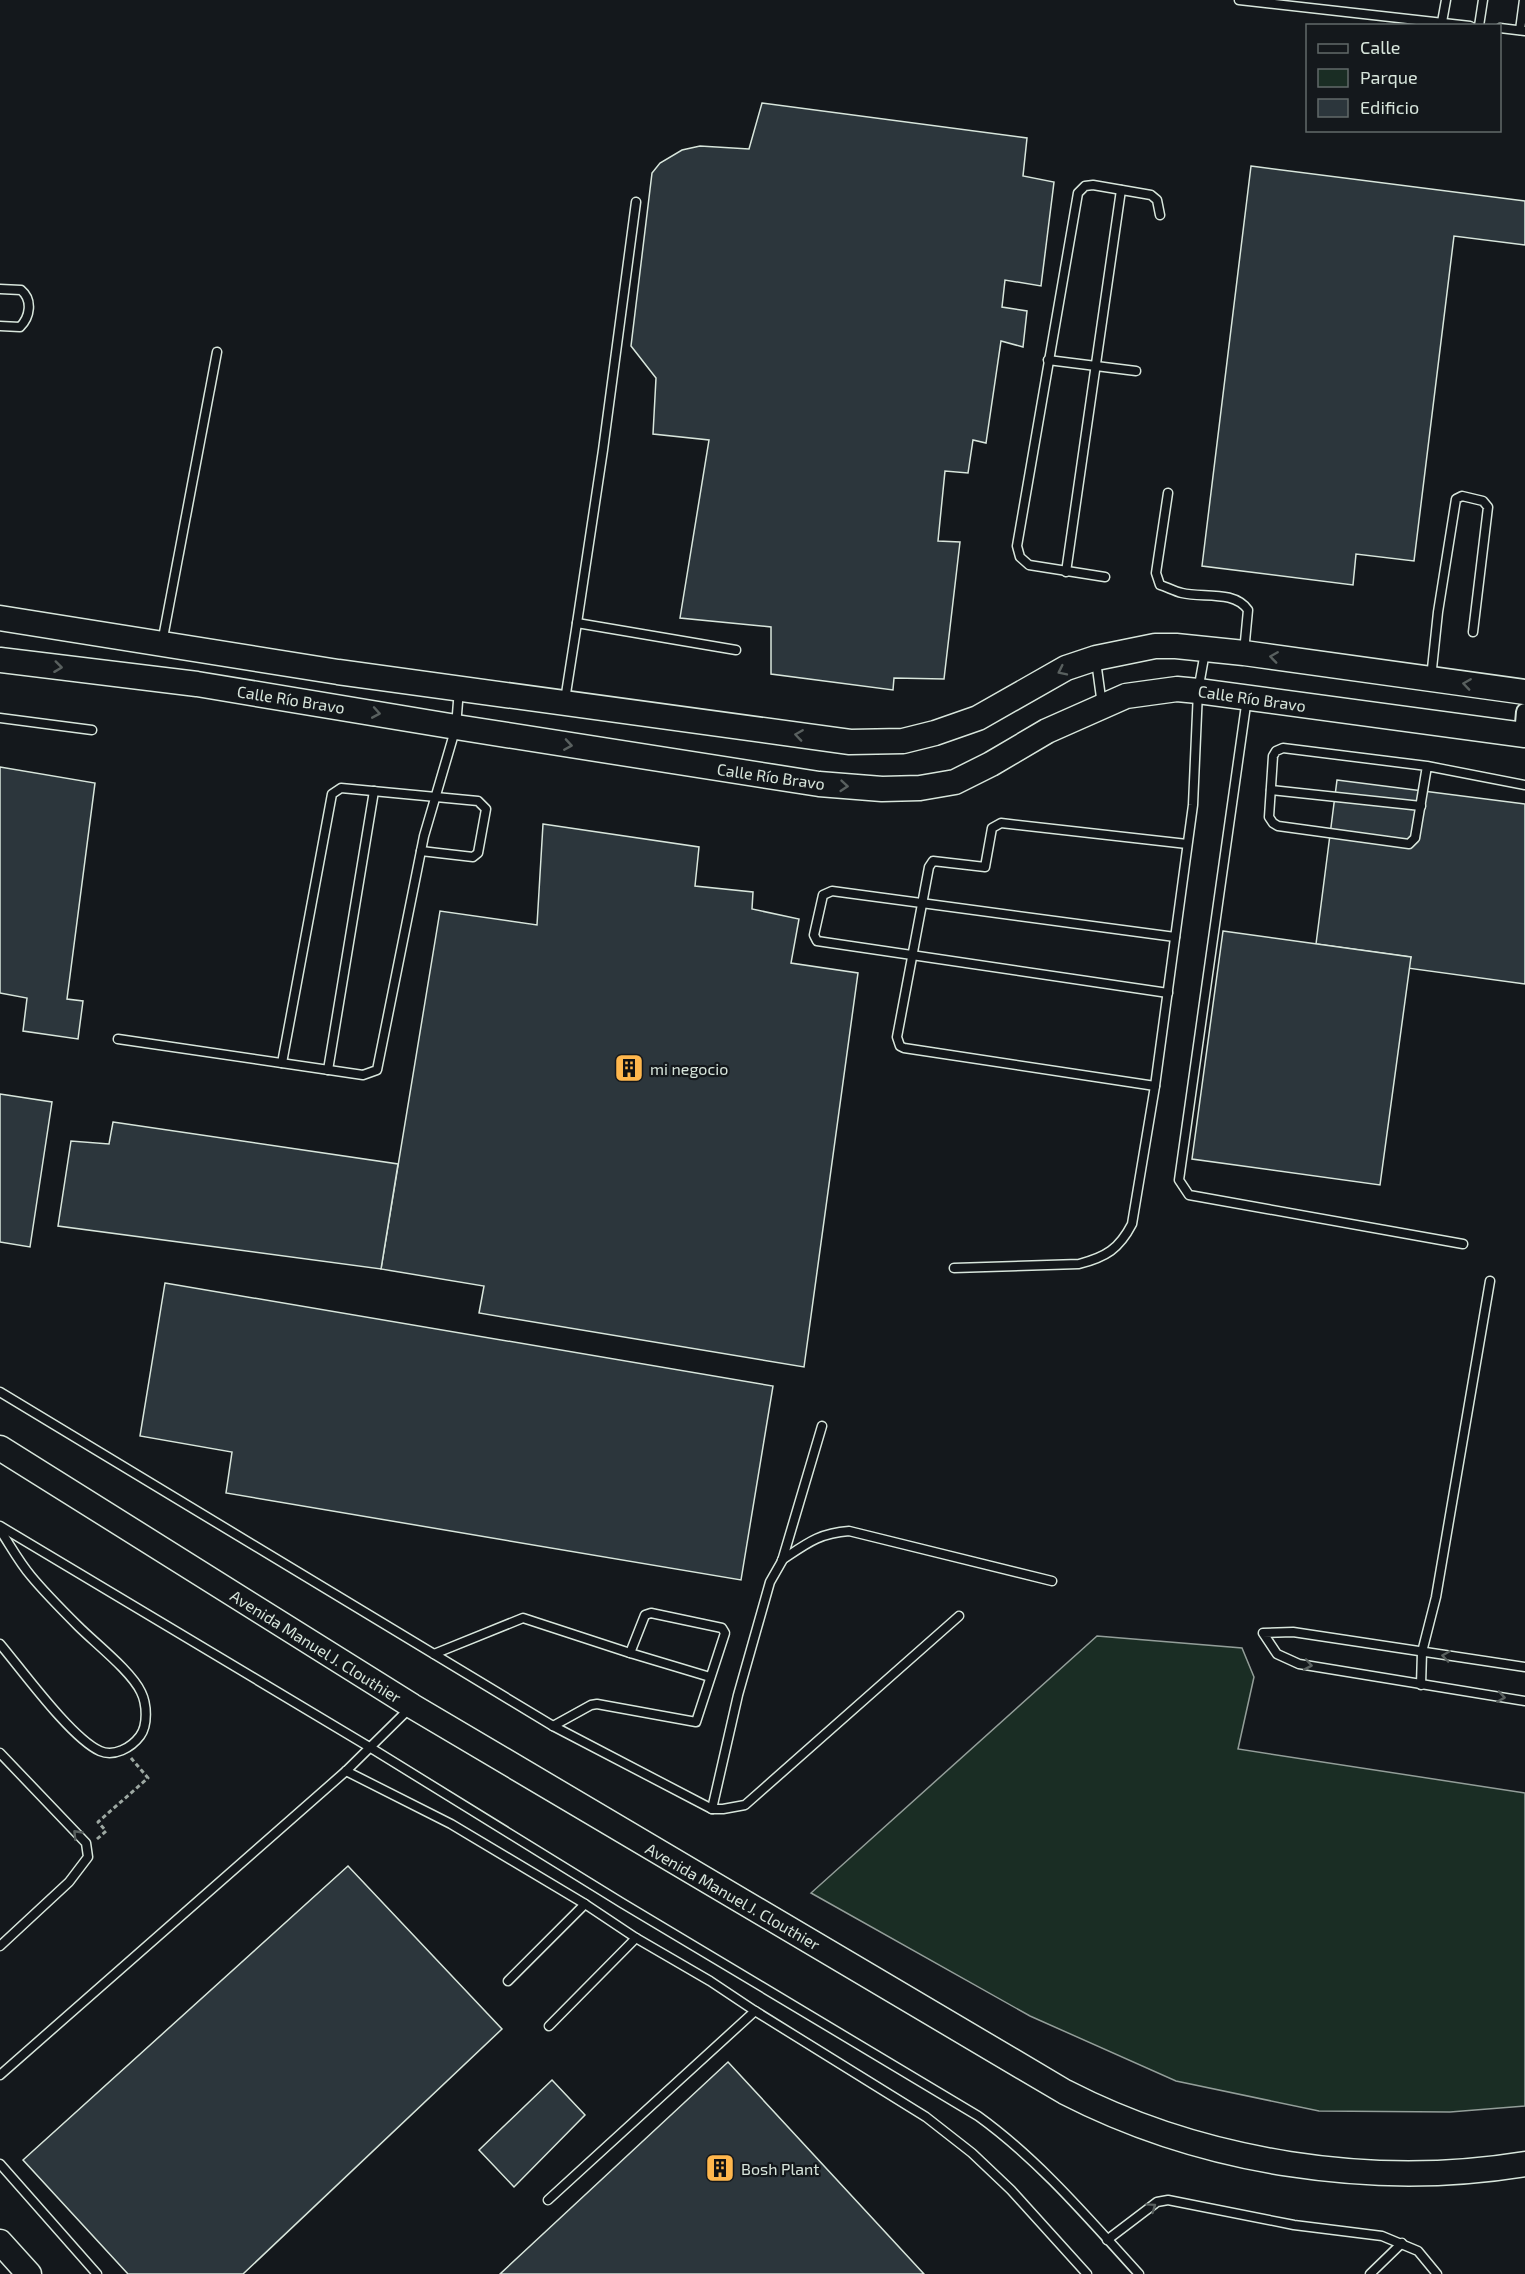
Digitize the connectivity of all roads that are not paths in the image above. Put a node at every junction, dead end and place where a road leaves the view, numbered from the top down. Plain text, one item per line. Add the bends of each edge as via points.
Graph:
1 (1239, 0) edge
2 (1446, 0) edge
3 (1483, 0) edge
4 (1524, 0) edge
5 (1442, 22) junction
6 (1456, 24) edge
7 (1479, 24) edge
8 (1501, 28) edge
9 (1523, 31) edge
10 (1121, 190) junction
11 (636, 201) dead end
12 (1160, 216) dead end
13 (0, 289) edge
14 (0, 326) edge
15 (217, 352) dead end
16 (1048, 360) junction
17 (1095, 367) junction
18 (1136, 371) dead end
19 (1168, 493) dead end
20 (1066, 572) junction
21 (1105, 577) dead end
22 (0, 618) edge
23 (577, 623) junction
24 (1473, 632) dead end
25 (162, 644) junction
26 (1205, 648) junction
27 (736, 650) dead end
28 (1244, 653) junction
29 (1096, 658) junction
30 (0, 660) edge
31 (338, 672) junction
32 (1431, 678) junction
33 (460, 689) junction
34 (1198, 690) junction
35 (1525, 692) edge
36 (1247, 698) junction
37 (564, 703) junction
38 (332, 705) junction
39 (1102, 705) junction
40 (0, 717) edge
41 (1524, 727) edge
42 (456, 728) junction
43 (92, 730) dead end
44 (1427, 766) junction
45 (1525, 785) edge
46 (1271, 790) junction
47 (374, 791) junction
48 (434, 795) junction
49 (1421, 807) junction
50 (1187, 844) junction
51 (421, 850) junction
52 (923, 902) junction
53 (1175, 937) junction
54 (912, 956) junction
55 (1168, 993) junction
56 (118, 1039) dead end
57 (282, 1063) junction
58 (328, 1070) junction
59 (1155, 1086) junction
60 (1463, 1244) dead end
61 (954, 1268) dead end
62 (1490, 1281) dead end
63 (0, 1392) edge
64 (822, 1426) dead end
65 (0, 1448) edge
66 (0, 1528) edge
67 (782, 1561) junction
68 (1052, 1581) dead end
69 (959, 1616) dead end
70 (0, 1644) edge
71 (1422, 1652) junction
72 (630, 1653) junction
73 (434, 1654) junction
74 (1525, 1667) edge
75 (710, 1677) junction
76 (1421, 1684) junction
77 (1525, 1701) edge
78 (412, 1706) junction
79 (554, 1726) junction
80 (371, 1748) junction
81 (0, 1753) edge
82 (346, 1771) junction
83 (712, 1809) junction
84 (585, 1904) junction
85 (636, 1938) junction
86 (0, 1946) edge
87 (508, 1981) dead end
88 (755, 2011) junction
89 (549, 2026) dead end
90 (0, 2075) edge
91 (0, 2164) edge
92 (1525, 2164) edge
93 (548, 2200) dead end
94 (1107, 2240) junction
95 (0, 2242) edge
96 (1402, 2243) junction
97 (1435, 2271) edge
98 (29, 2274) edge
99 (97, 2274) edge
100 (1087, 2274) edge
101 (1139, 2274) edge
102 (1370, 2274) edge

1 - 5 lane
2 - 5 lane
3 - 7 lane
4 - 9 lane
5 - 6 lane
8 - 9 lane
10 - 12 lane via 1151,195 1159,205
10 - 16 lane via 1089,185 1078,193
10 - 17 lane
11 - 23 lane
13 - 14 lane via 21,290 27,295 29,309 20,327
15 - 25 lane
16 - 17 lane
16 - 20 lane via 1017,546 1020,557 1029,565
17 - 18 lane
17 - 20 lane
19 - 28 lane via 1156,573 1160,585 1183,593 1242,602 1248,610
20 - 21 lane
22 - 25 street, Calle Río Bravo
23 - 27 lane
23 - 37 lane
24 - 32 lane via 1488,507 1483,501 1462,496 1456,499
25 - 31 street, Calle Río Bravo
26 - 28 street, Calle Río Bravo
26 - 29 street, Calle Río Bravo via 1155,646
26 - 34 lane
32 -> 28 street, Calle Río Bravo
29 -> 37 street, Calle Río Bravo via 1066,668 978,718 903,741 850,742
29 - 39 lane
30 -> 38 street, Calle Río Bravo
31 - 33 street, Calle Río Bravo
31 - 38 street
35 -> 32 street, Calle Río Bravo
33 - 37 street, Calle Río Bravo
33 - 42 lane
34 - 36 street, Calle Río Bravo
34 - 39 street, Calle Río Bravo via 1151,692
34 - 50 lane via 1193,805
36 - 41 street, Calle Río Bravo
36 - 60 lane via 1179,1180 1189,1195
38 -> 42 street, Calle Río Bravo
42 -> 39 street, Calle Río Bravo via 819,784 920,788 955,782
40 - 43 lane
42 - 48 lane
44 - 45 lane
44 - 46 lane via 1283,748 1273,756
44 - 49 lane
46 - 49 lane
46 - 49 lane via 1269,817 1275,825 1405,844 1416,838
47 - 48 lane
47 - 57 lane via 341,788 332,794
47 - 58 lane
48 - 51 lane
48 - 51 lane via 478,801 486,809 478,853 473,857
50 - 52 lane via 1001,823 992,828 985,867 936,860 931,863
50 - 53 lane
51 - 58 lane via 379,1065 374,1073 363,1075
52 - 53 lane
52 - 54 lane
52 - 54 lane via 828,891 823,895 814,935 817,941
53 - 55 lane
54 - 55 lane
54 - 59 lane via 897,1037 900,1046
55 - 59 lane
56 - 57 lane
57 - 58 lane
59 - 61 lane via 1132,1224 1114,1249 1079,1264
62 - 71 lane via 1436,1597
63 - 73 lane
64 - 67 lane
65 - 78 street, Avenida Manuel J. Clouthier
66 - 70 lane via 30,1575 142,1693 144,1729 139,1738 124,1750 99,1750 77,1734
66 - 80 lane
67 - 68 lane via 814,1538 849,1530
67 - 83 lane via 770,1582 738,1695
69 - 83 lane via 745,1805
74 -> 71 lane
71 - 76 lane
71 -> 76 lane via 1293,1632 1263,1634 1276,1654 1299,1664
72 - 73 lane via 523,1618
72 - 75 lane
72 - 75 lane via 645,1615 651,1612 722,1628 725,1633
73 - 79 lane
75 - 79 lane via 696,1722 597,1704
76 -> 77 lane
78 - 80 lane
78 - 92 street, Avenida Manuel J. Clouthier via 1095,2108 1227,2151 1316,2167 1445,2172
79 - 83 lane
80 - 82 lane
80 - 94 lane via 978,2116 1030,2157
86 -> 81 lane via 69,1882 88,1857 88,1847
82 - 84 lane via 451,1824
82 - 90 lane
84 - 85 lane
84 - 87 lane
85 - 88 lane
85 - 89 lane
88 - 93 lane
88 - 100 lane via 926,2117 972,2153
91 - 99 lane
94 -> 96 lane via 1162,2200 1294,2225 1382,2236
94 - 101 lane
95 - 98 street
96 - 97 lane via 1418,2251
96 - 102 lane

